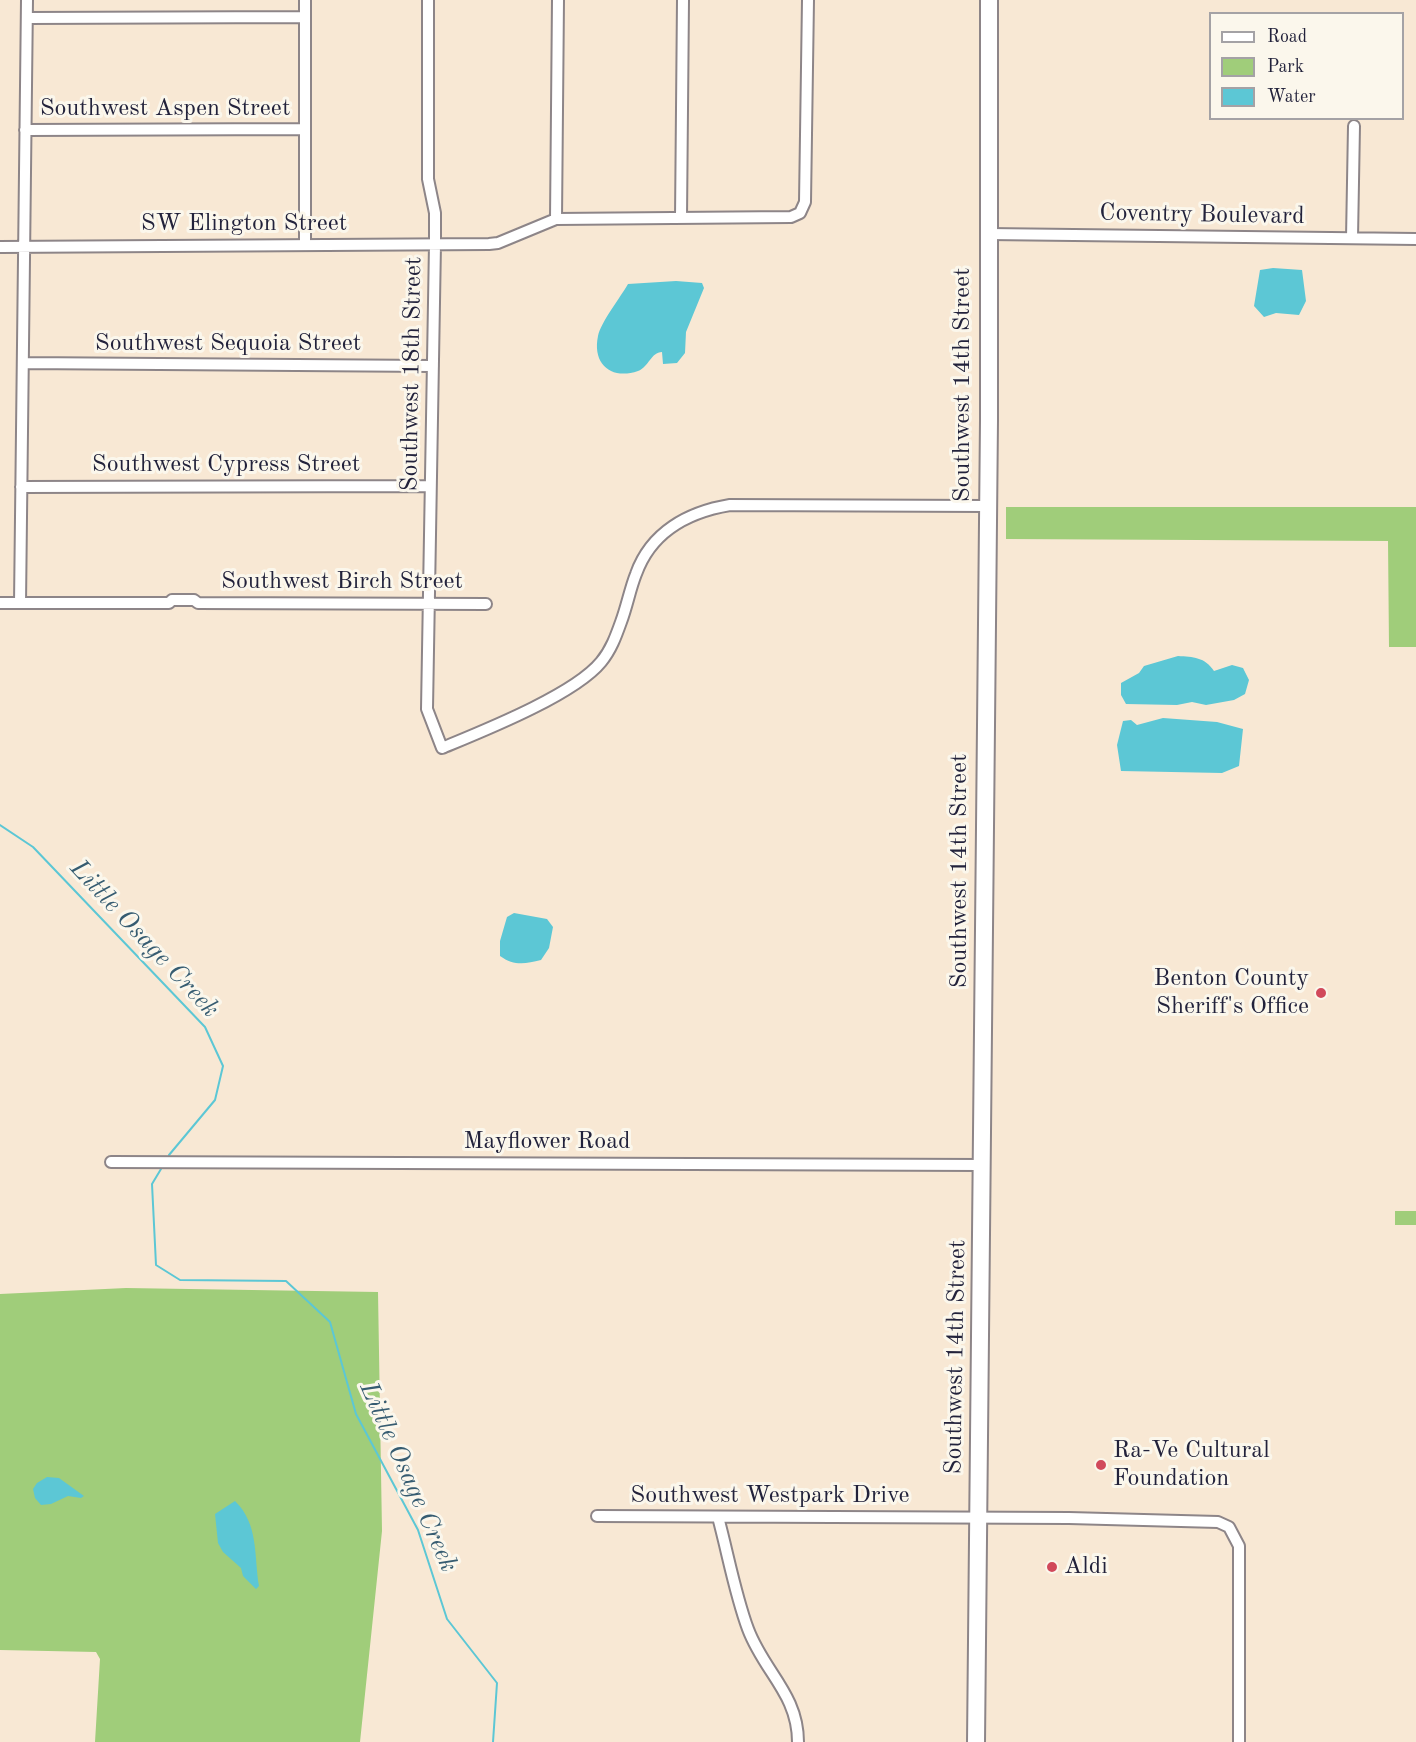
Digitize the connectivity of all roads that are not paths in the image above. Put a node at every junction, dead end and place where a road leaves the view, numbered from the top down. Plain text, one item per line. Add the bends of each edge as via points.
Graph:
1 (27, 0) edge
2 (305, 0) edge
3 (428, 0) edge
4 (558, 0) edge
5 (683, 0) edge
6 (808, 0) edge
7 (989, 0) edge
8 (305, 17) junction
9 (27, 18) junction
10 (1354, 126) dead end
11 (305, 129) junction
12 (25, 130) junction
13 (681, 218) junction
14 (556, 219) junction
15 (988, 234) junction
16 (1352, 238) junction
17 (1416, 239) edge
18 (305, 244) junction
19 (435, 244) junction
20 (0, 247) edge
21 (24, 247) junction
22 (23, 363) junction
23 (433, 366) junction
24 (430, 486) junction
25 (21, 487) junction
26 (987, 506) junction
27 (0, 603) edge
28 (20, 603) junction
29 (429, 604) junction
30 (486, 604) dead end
31 (111, 1162) dead end
32 (982, 1165) junction
33 (597, 1516) dead end
34 (718, 1517) junction
35 (978, 1517) junction
36 (798, 1742) edge
37 (976, 1742) edge
38 (1239, 1742) edge

1 - 9 street
2 - 8 street
3 - 19 street, Southwest 18th Street via 428,179 435,213
4 - 14 street
5 - 13 street
6 - 13 street via 805,202 800,213 791,218
7 - 15 main road, Southwest 14th Street
8 - 9 street
8 - 11 street
9 - 12 street
10 - 16 street
11 - 12 street, Southwest Aspen Street
11 - 18 street
12 - 21 street
13 - 14 street
14 - 19 street, SW Elington Street via 498,243
15 - 16 street, Coventry Boulevard
15 - 26 main road, Southwest 14th Street
16 - 17 street, Coventry Boulevard
18 - 19 street, SW Elington Street
18 - 21 street, SW Elington Street
19 - 23 street, Southwest 18th Street
20 - 21 street, SW Elington Street
21 - 22 street
22 - 23 street, Southwest Sequoia Street
22 - 25 street
23 - 24 street, Southwest 18th Street
24 - 25 street, Southwest Cypress Street
24 - 29 street, Southwest 18th Street
25 - 28 street
26 - 29 street, Southwest 18th Street via 730,505 704,510 669,529 647,551 611,648 582,680 442,748 427,709
26 - 32 main road, Southwest 14th Street
27 - 28 street, Southwest Birch Street
28 - 29 street, Southwest Birch Street
29 - 30 street, Southwest Birch Street
31 - 32 street, Mayflower Road
32 - 35 main road, Southwest 14th Street
33 - 34 street, Southwest Westpark Drive
34 - 35 street, Southwest Westpark Drive
34 - 36 street via 748,1630 792,1705 798,1721
35 - 37 main road, Southwest 14th Street
35 - 38 street, Southwest Westpark Drive via 1218,1522 1229,1527 1239,1546

